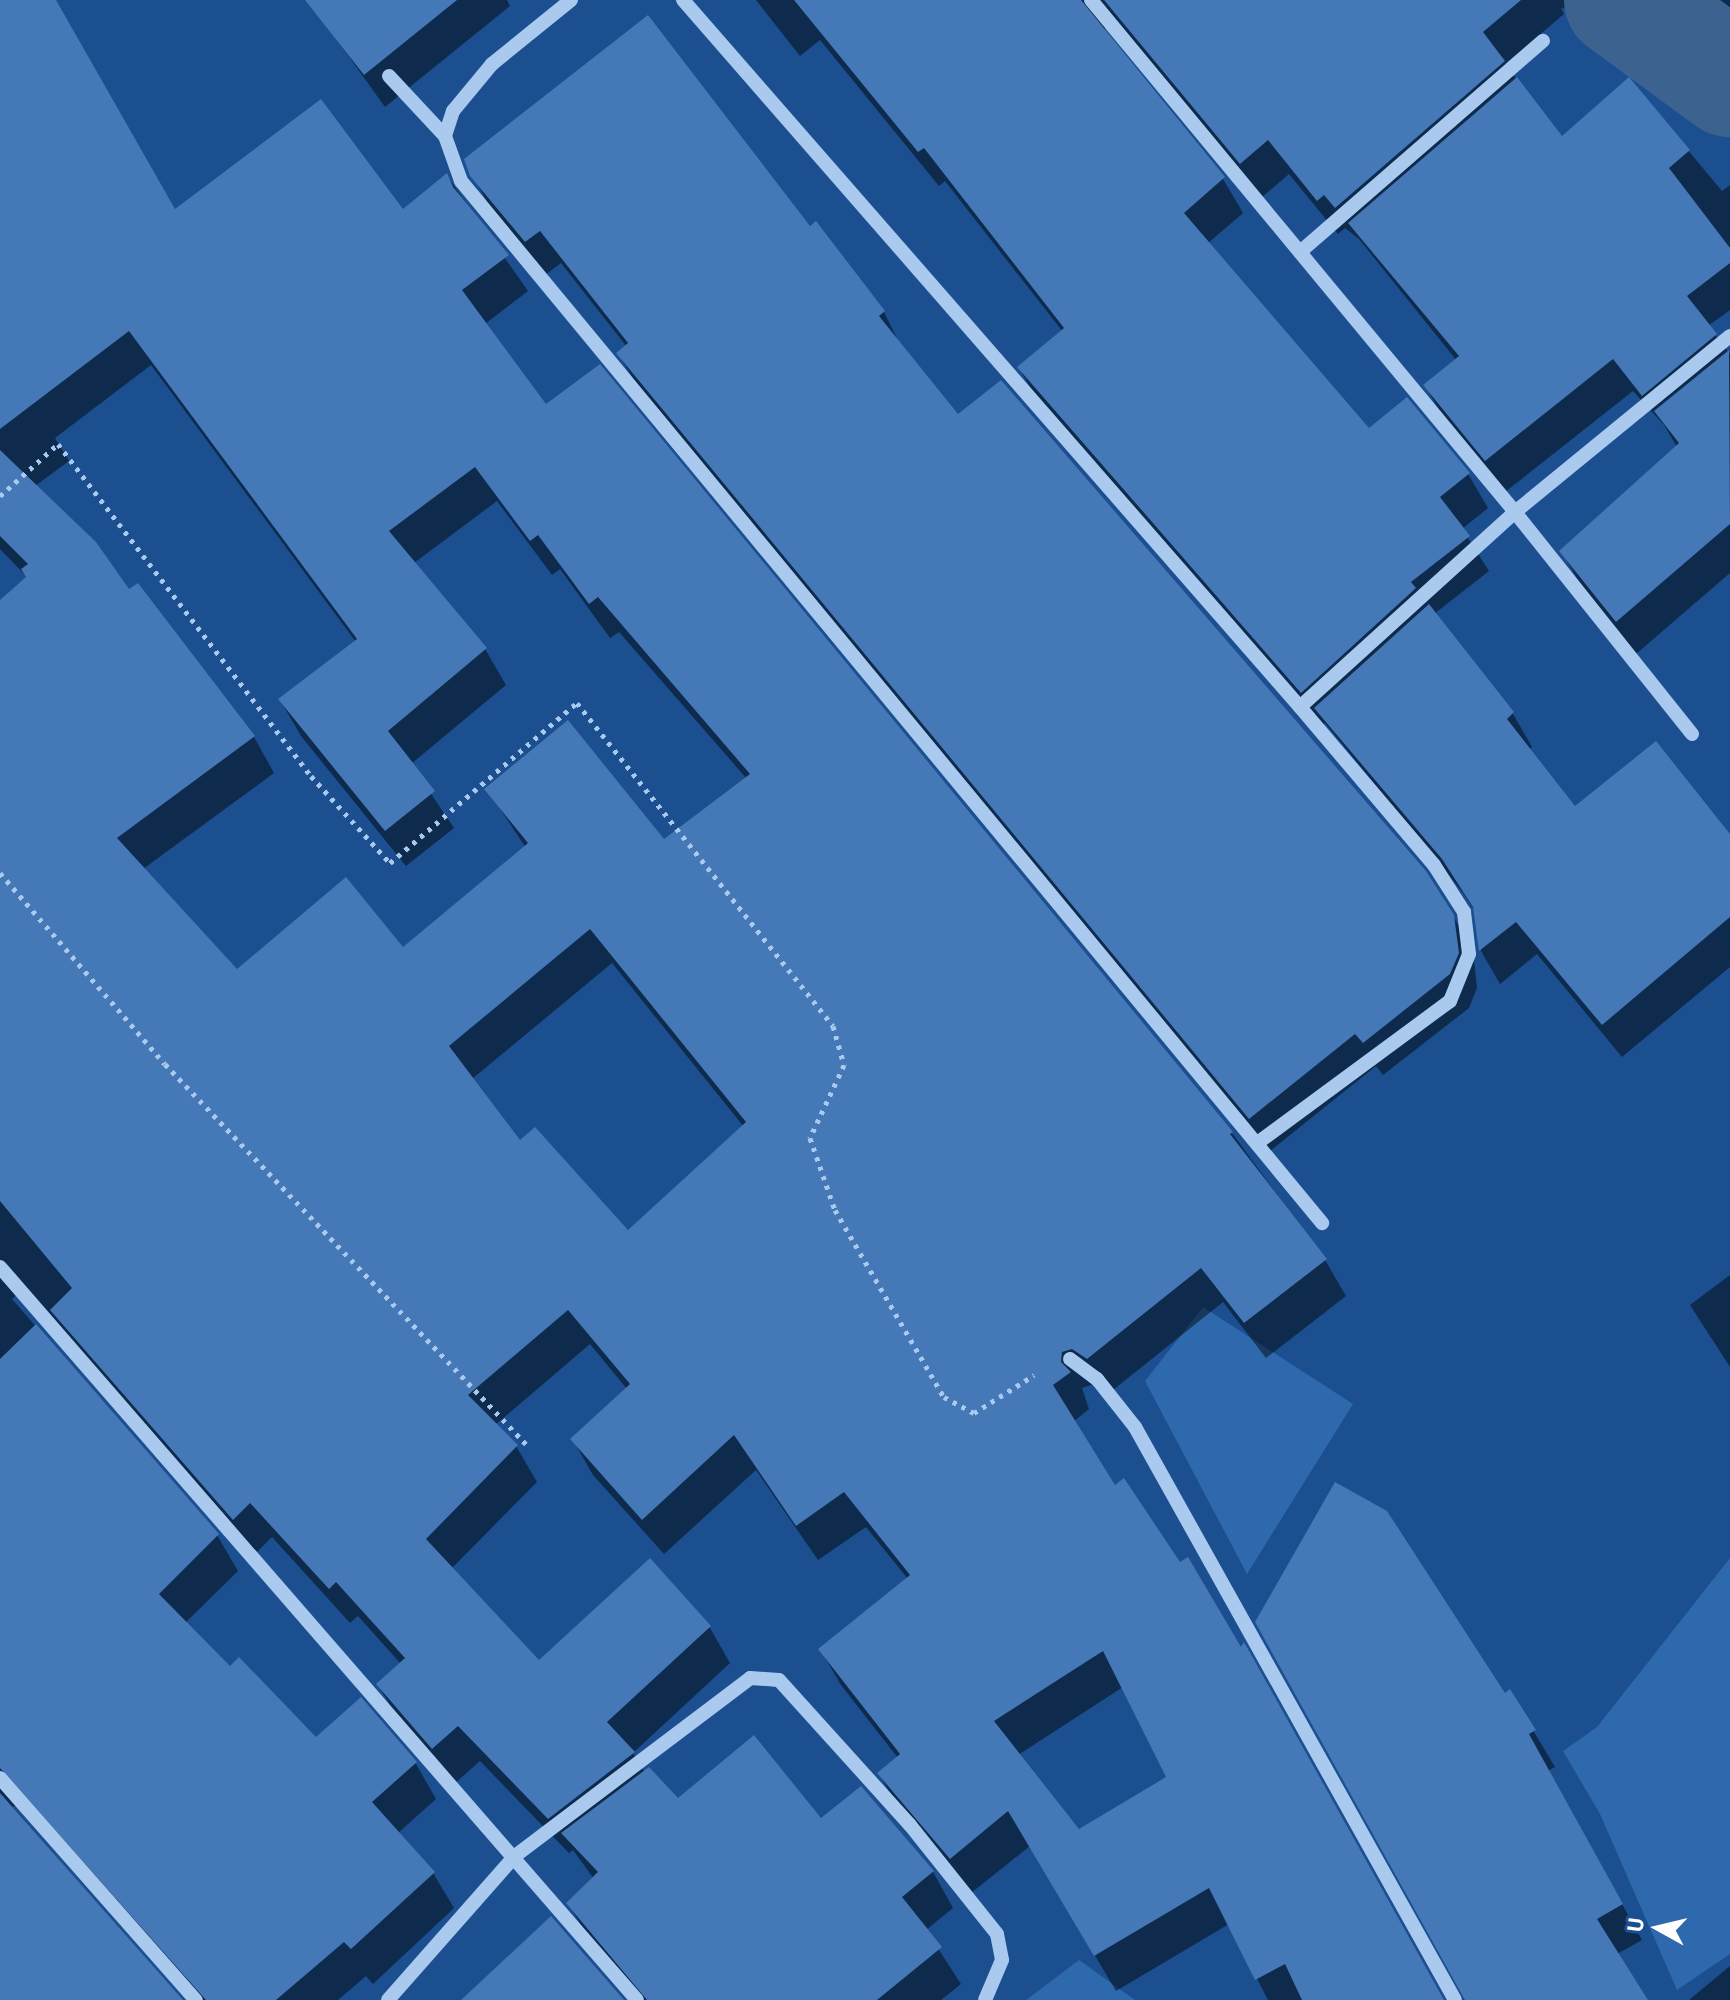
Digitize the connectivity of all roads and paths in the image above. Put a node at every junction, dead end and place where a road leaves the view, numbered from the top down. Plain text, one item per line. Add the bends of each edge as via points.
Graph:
1 (571, 0) edge
2 (683, 0) edge
3 (1091, 0) edge
4 (1543, 41) dead end
5 (389, 76) dead end
6 (445, 136) junction
7 (1300, 252) junction
8 (1730, 336) edge
9 (0, 496) edge
10 (1515, 512) junction
11 (1300, 707) junction
12 (1692, 734) dead end
13 (0, 873) edge
14 (1259, 1142) junction
15 (1322, 1223) dead end
16 (0, 1267) edge
17 (1070, 1359) joint
18 (526, 1444) dead end
19 (0, 1778) edge
20 (515, 1856) junction
21 (196, 2000) edge
22 (388, 2000) edge
23 (637, 2000) edge
24 (985, 2000) edge
25 (1455, 2000) edge

1 - 6 street via 462,95
2 - 11 street
3 - 7 street
4 - 7 street
5 - 6 street
6 - 14 street via 461,181
7 - 10 street
8 - 10 street
9 - 17 path via 58,444 311,776 390,863 577,703 833,1026 844,1065 810,1138 835,1210 944,1397 974,1413 1052,1362
10 - 11 street
10 - 12 street
11 - 14 street via 1434,865 1464,912 1469,954 1450,1001
13 - 18 path via 165,1064
14 - 15 street
16 - 20 street
17 - 25 street via 1097,1379 1135,1427
19 - 21 street
20 - 22 street
20 - 23 street
20 - 24 street via 736,1684 750,1678 779,1680 910,1825 997,1934 1002,1960

